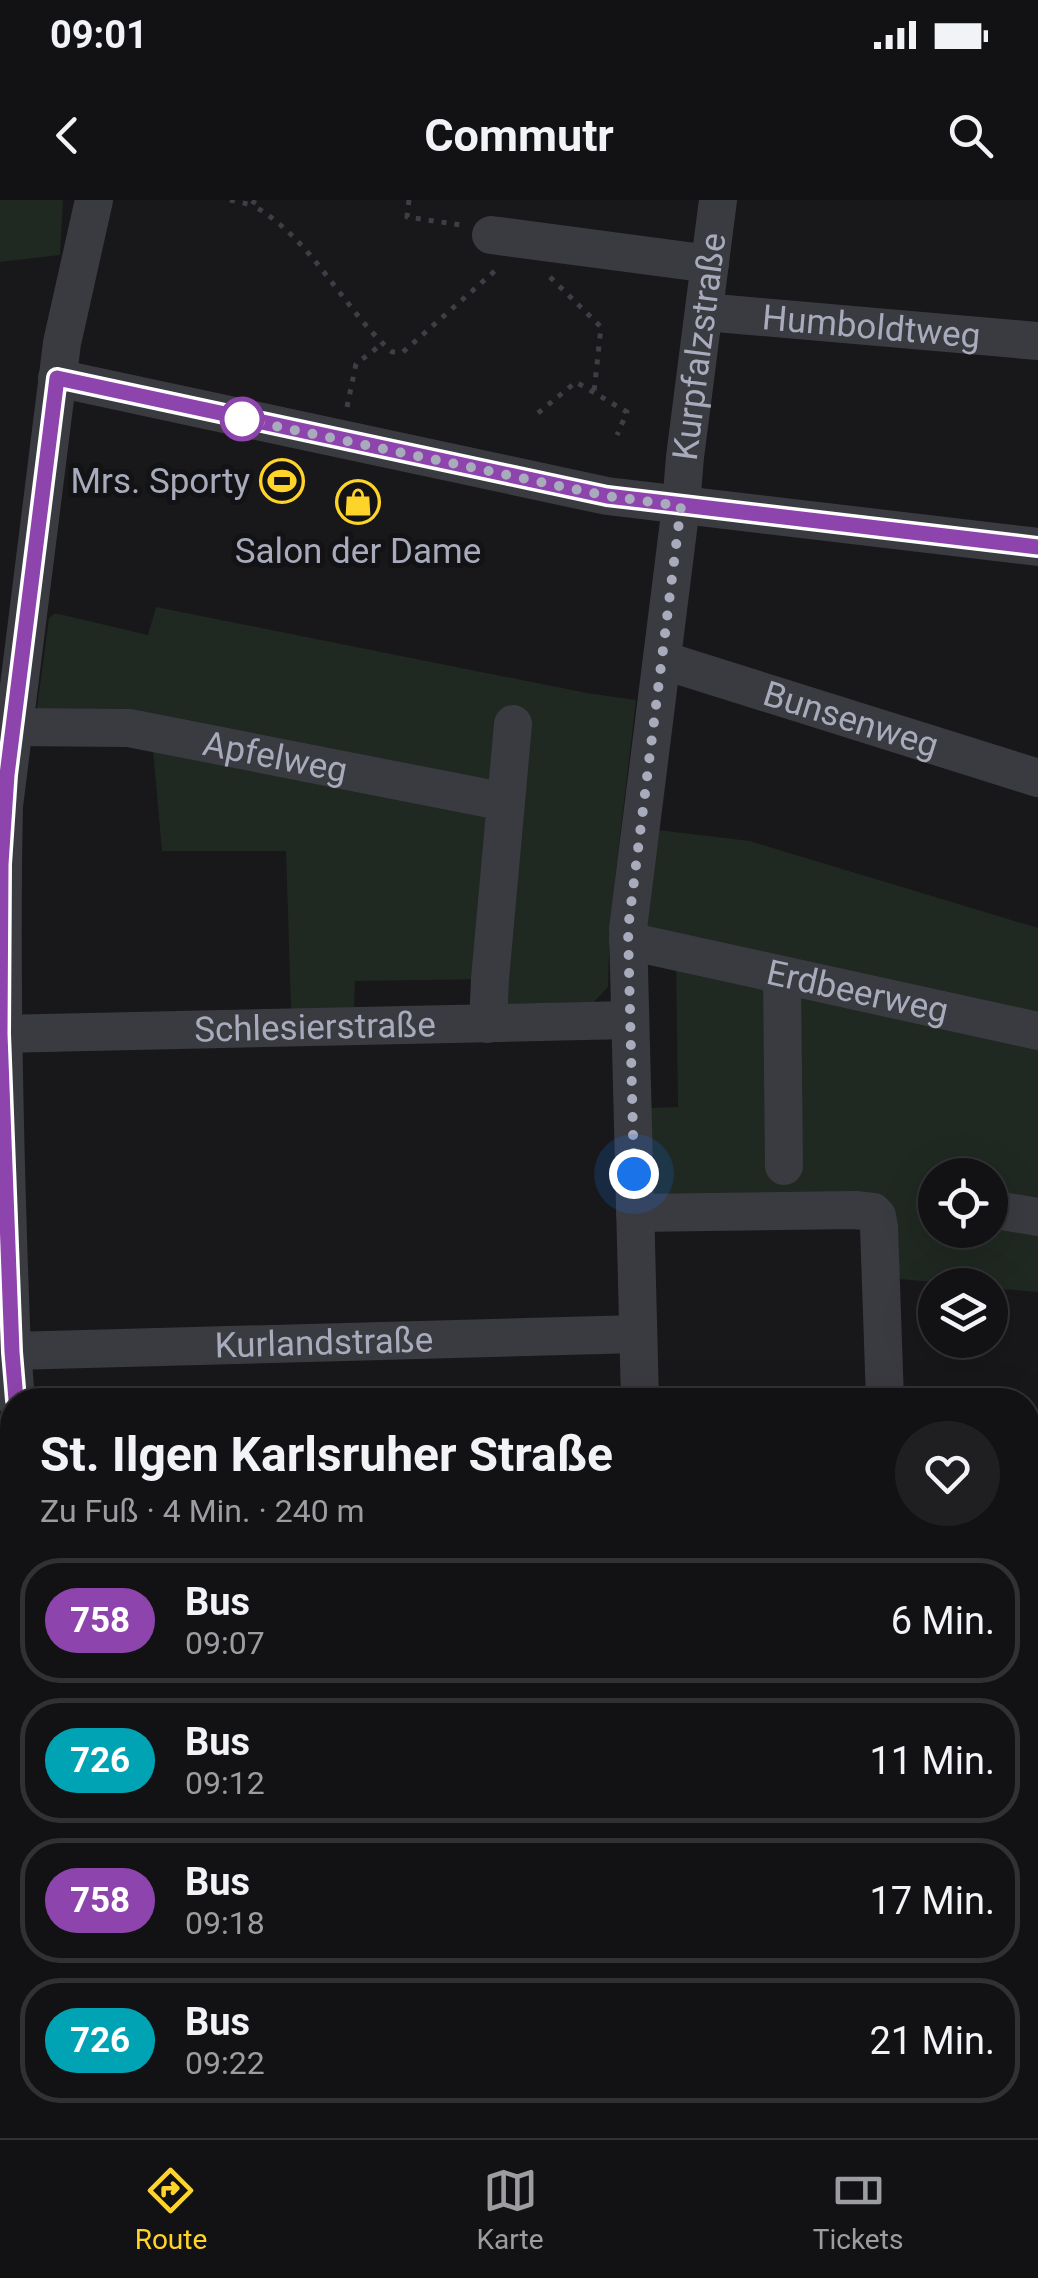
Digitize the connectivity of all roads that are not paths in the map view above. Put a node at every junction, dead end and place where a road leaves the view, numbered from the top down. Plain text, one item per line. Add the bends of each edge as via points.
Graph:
1 (94, 200) edge
2 (718, 200) edge
3 (503, 237) road end
4 (710, 264) junction
5 (704, 312) junction
6 (1038, 342) edge
7 (57, 378) junction
8 (681, 506) junction
9 (1038, 547) edge
10 (662, 660) junction
11 (513, 724) dead end
12 (27, 728) junction
13 (1038, 778) edge
14 (506, 802) junction
15 (628, 941) junction
16 (0, 946) edge
17 (782, 976) junction
18 (629, 1020) junction
19 (488, 1024) junction
20 (1038, 1032) edge
21 (0, 1034) edge
22 (784, 1166) dead end
23 (1008, 1212) edge
24 (635, 1213) junction
25 (1038, 1217) edge
26 (638, 1334) junction
27 (8, 1356) edge
28 (14, 1388) edge
29 (640, 1388) edge
30 (885, 1388) edge

1 - 7 street
2 - 4 street, Kurpfalzstraße
3 - 4 street
4 - 5 street, Kurpfalzstraße
5 - 6 street, Humboldtweg
5 - 8 street, Kurpfalzstraße
7 - 8 street via 607,496
7 - 12 street
8 - 9 street
8 - 10 street, Kurpfalzstraße
10 - 13 street, Bunsenweg
10 - 15 street, Kurpfalzstraße
11 - 14 street
12 - 14 street, Apfelweg via 152,731
12 - 16 street via 4,806
14 - 19 street
15 - 17 street, Erdbeerweg
15 - 18 street, Kurpfalzstraße
16 - 21 street
17 - 20 street, Erdbeerweg
17 - 22 street
18 - 19 street, Schlesierstraße
18 - 24 street, Kurpfalzstraße
19 - 21 street, Schlesierstraße
21 - 27 street
23 - 25 street
24 - 26 street, Kurpfalzstraße
24 - 30 street via 872,1212 878,1222
26 - 27 street, Kurlandstraße
26 - 29 street, Kurpfalzstraße
27 - 28 street

